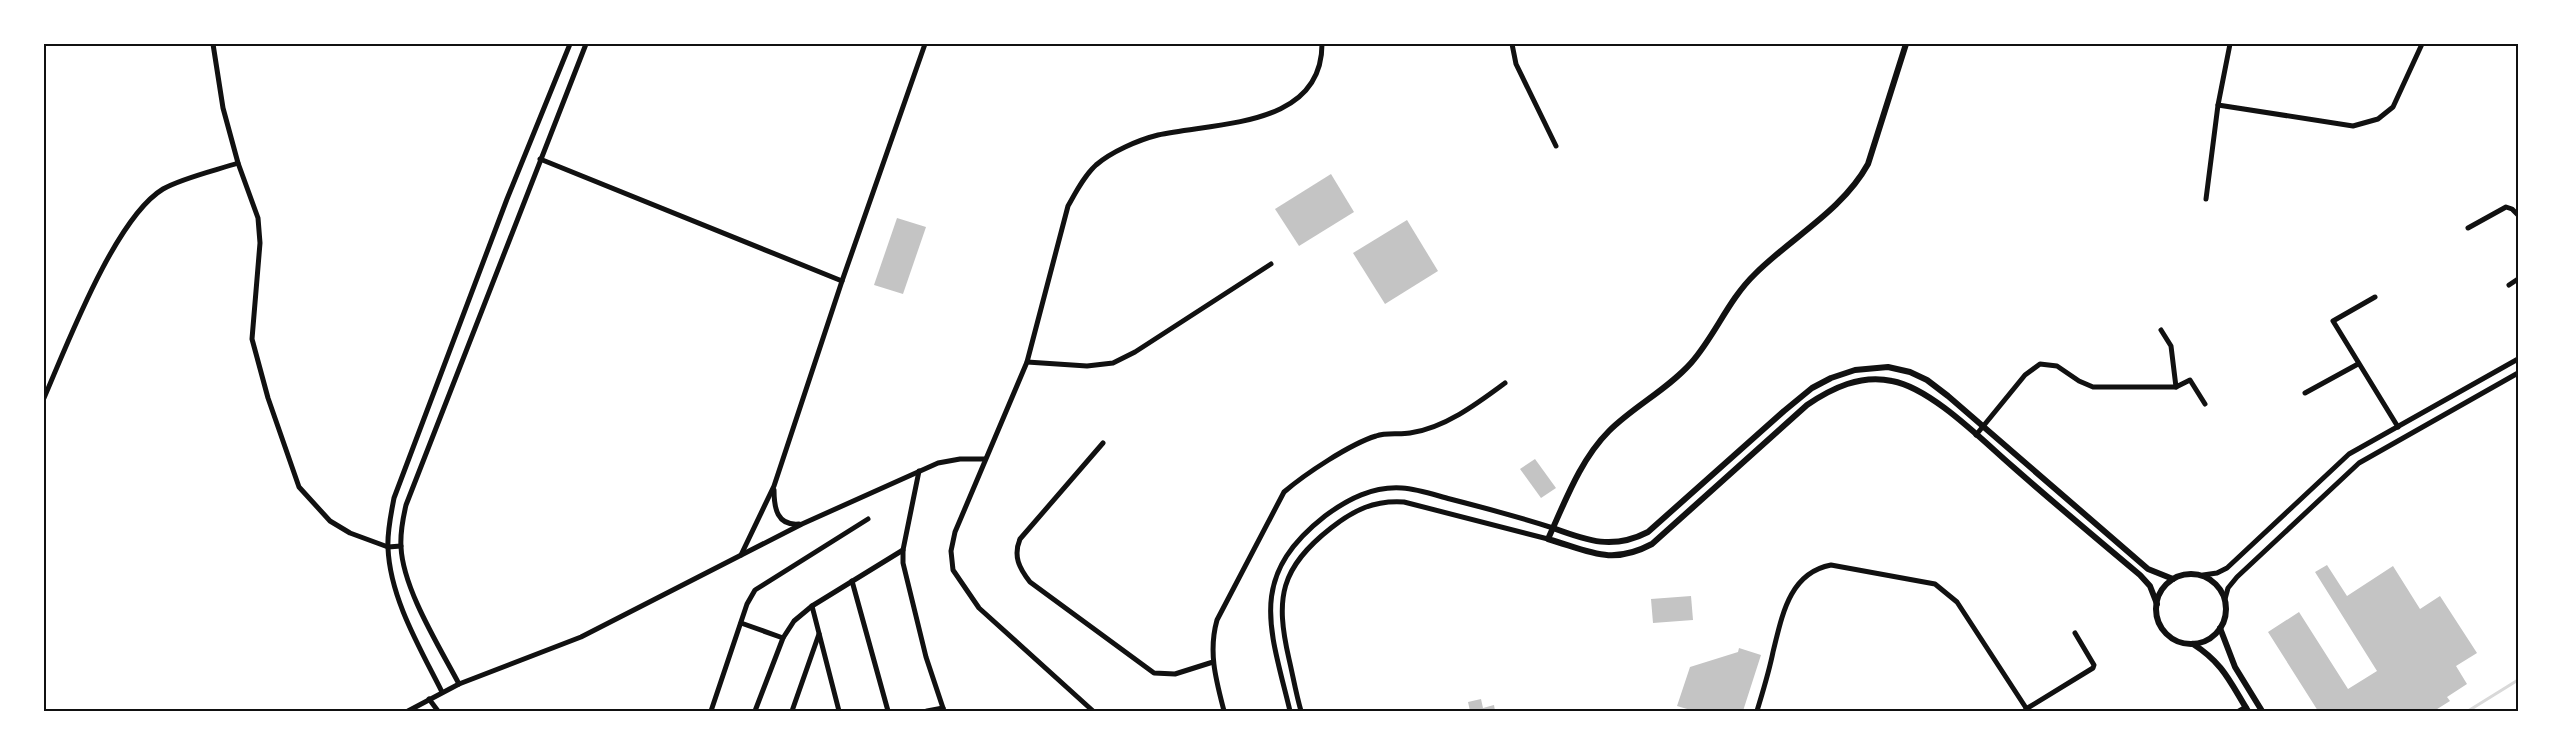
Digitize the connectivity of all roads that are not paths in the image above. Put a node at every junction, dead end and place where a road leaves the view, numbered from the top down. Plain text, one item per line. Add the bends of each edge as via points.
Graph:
1 (212, 44) edge
2 (570, 44) edge
3 (586, 44) edge
4 (926, 44) edge
5 (1322, 44) edge
6 (1512, 44) edge
7 (1906, 44) edge
8 (2230, 44) edge
9 (2422, 44) edge
10 (2218, 105) junction
11 (1556, 146) dead end
12 (540, 159) junction
13 (238, 163) junction
14 (2206, 199) dead end
15 (2518, 215) edge
16 (2468, 228) dead end
17 (1271, 264) dead end
18 (2518, 280) edge
19 (842, 281) junction
20 (2509, 285) dead end
21 (2376, 297) dead end
22 (2160, 330) dead end
23 (2518, 359) edge
24 (1027, 362) junction
25 (2358, 364) junction
26 (2518, 373) edge
27 (1505, 382) dead end
28 (2176, 387) junction
29 (2305, 393) dead end
30 (44, 398) edge
31 (2205, 404) dead end
32 (1984, 425) junction
33 (2398, 427) junction
34 (2388, 433) junction
35 (1976, 435) junction
36 (2394, 442) junction
37 (1103, 443) dead end
38 (985, 459) junction
39 (919, 471) junction
40 (774, 486) junction
41 (868, 519) dead end
42 (802, 524) junction
43 (1553, 528) junction
44 (1548, 539) junction
45 (401, 546) junction
46 (388, 547) junction
47 (903, 550) junction
48 (742, 555) junction
49 (2203, 575) junction
50 (2173, 579) junction
51 (852, 581) junction
52 (2225, 599) junction
53 (2157, 604) junction
54 (812, 606) junction
55 (741, 623) junction
56 (2220, 628) junction
57 (819, 632) junction
58 (2075, 633) dead end
59 (783, 638) junction
60 (2193, 644) junction
61 (1213, 662) junction
62 (459, 684) junction
63 (442, 692) junction
64 (429, 699) junction
65 (2247, 709) edge
66 (944, 710) edge
67 (2027, 710) edge
68 (408, 711) edge
69 (438, 711) edge
70 (711, 711) edge
71 (755, 711) edge
72 (792, 711) edge
73 (839, 711) edge
74 (888, 711) edge
75 (927, 711) edge
76 (1093, 711) edge
77 (1224, 711) edge
78 (1290, 711) edge
79 (1301, 711) edge
80 (1757, 711) edge
81 (2239, 711) edge
82 (2262, 711) edge

1 - 13 street via 223,108
2 - 46 street via 507,199 394,498
3 - 12 street
4 - 19 street
5 - 24 street via 1322,60 1317,74 1300,98 1282,110 1156,136 1096,165 1068,206
6 - 11 street via 1516,64
7 - 43 street via 1861,177 1832,209 1753,276 1692,362 1597,444
8 - 10 street
9 - 10 street via 2393,107 2368,124 2343,125
10 - 14 street
12 - 19 street
12 - 45 street via 406,505
13 - 30 street via 165,188 138,211 80,315
13 - 46 street via 258,218 260,243 252,339 268,398 299,487 330,521 350,533
15 - 16 street via 2506,207
17 - 24 street via 1113,363 1087,366
18 - 20 street
19 - 40 street
21 - 25 street via 2333,322
22 - 28 street via 2171,346
23 - 33 street
24 - 38 street
25 - 29 street
25 - 33 street
26 - 36 street
27 - 61 street via 1482,400 1426,430 1377,435 1363,441 1284,492 1217,620 1213,635
28 - 31 street via 2190,380
28 - 32 street via 2093,387 2057,366 2040,364 2025,375
32 - 35 street
32 - 43 street via 1934,385 1910,372 1888,367 1855,370 1812,388 1648,532 1632,540 1612,544 1587,540
32 - 50 street via 2148,569
33 - 34 street
34 - 36 street
34 - 49 street via 2349,454 2227,568
35 - 44 street via 1925,394 1909,386 1892,380 1853,382 1807,405 1652,544 1637,552 1606,556
35 - 53 street via 2140,575 2150,586
36 - 52 street via 2359,463 2237,577 2228,588
37 - 61 street via 1020,539 1016,555 1019,564 1030,582 1154,673 1175,674
38 - 39 street via 960,459
38 - 76 street via 955,532 950,551 954,570 979,608
39 - 42 street
39 - 47 street
40 - 42 street via 776,514 791,524
40 - 48 street
41 - 55 street via 755,590
42 - 48 street
43 - 44 street
43 - 78 street via 1404,488 1368,492 1336,508 1294,546 1276,575 1270,594 1273,640
44 - 79 street via 1404,502 1381,502 1352,513 1302,554 1283,593 1282,627
45 - 46 street
45 - 62 street via 414,594
46 - 63 street via 394,583 403,609
47 - 51 street
47 - 66 street via 902,563 926,657
48 - 62 street via 581,637
49 - 50 street
49 - 52 street via 2219,587
50 - 53 street via 2162,590
51 - 54 street
51 - 74 street
52 - 56 street via 2226,615
53 - 60 street via 2156,612 2162,629 2176,640
54 - 57 street
54 - 59 street via 794,621
55 - 59 street
55 - 70 street
56 - 60 street via 2208,639
56 - 82 street via 2235,666
57 - 72 street
57 - 73 street
58 - 67 street via 2094,664 2093,668
59 - 71 street
60 - 65 street via 2220,664
61 - 77 street
62 - 63 street
63 - 64 street
64 - 68 street
64 - 69 street
65 - 81 street
66 - 75 street
67 - 80 street via 1957,602 1935,584 1831,565 1817,568 1795,588 1782,612

